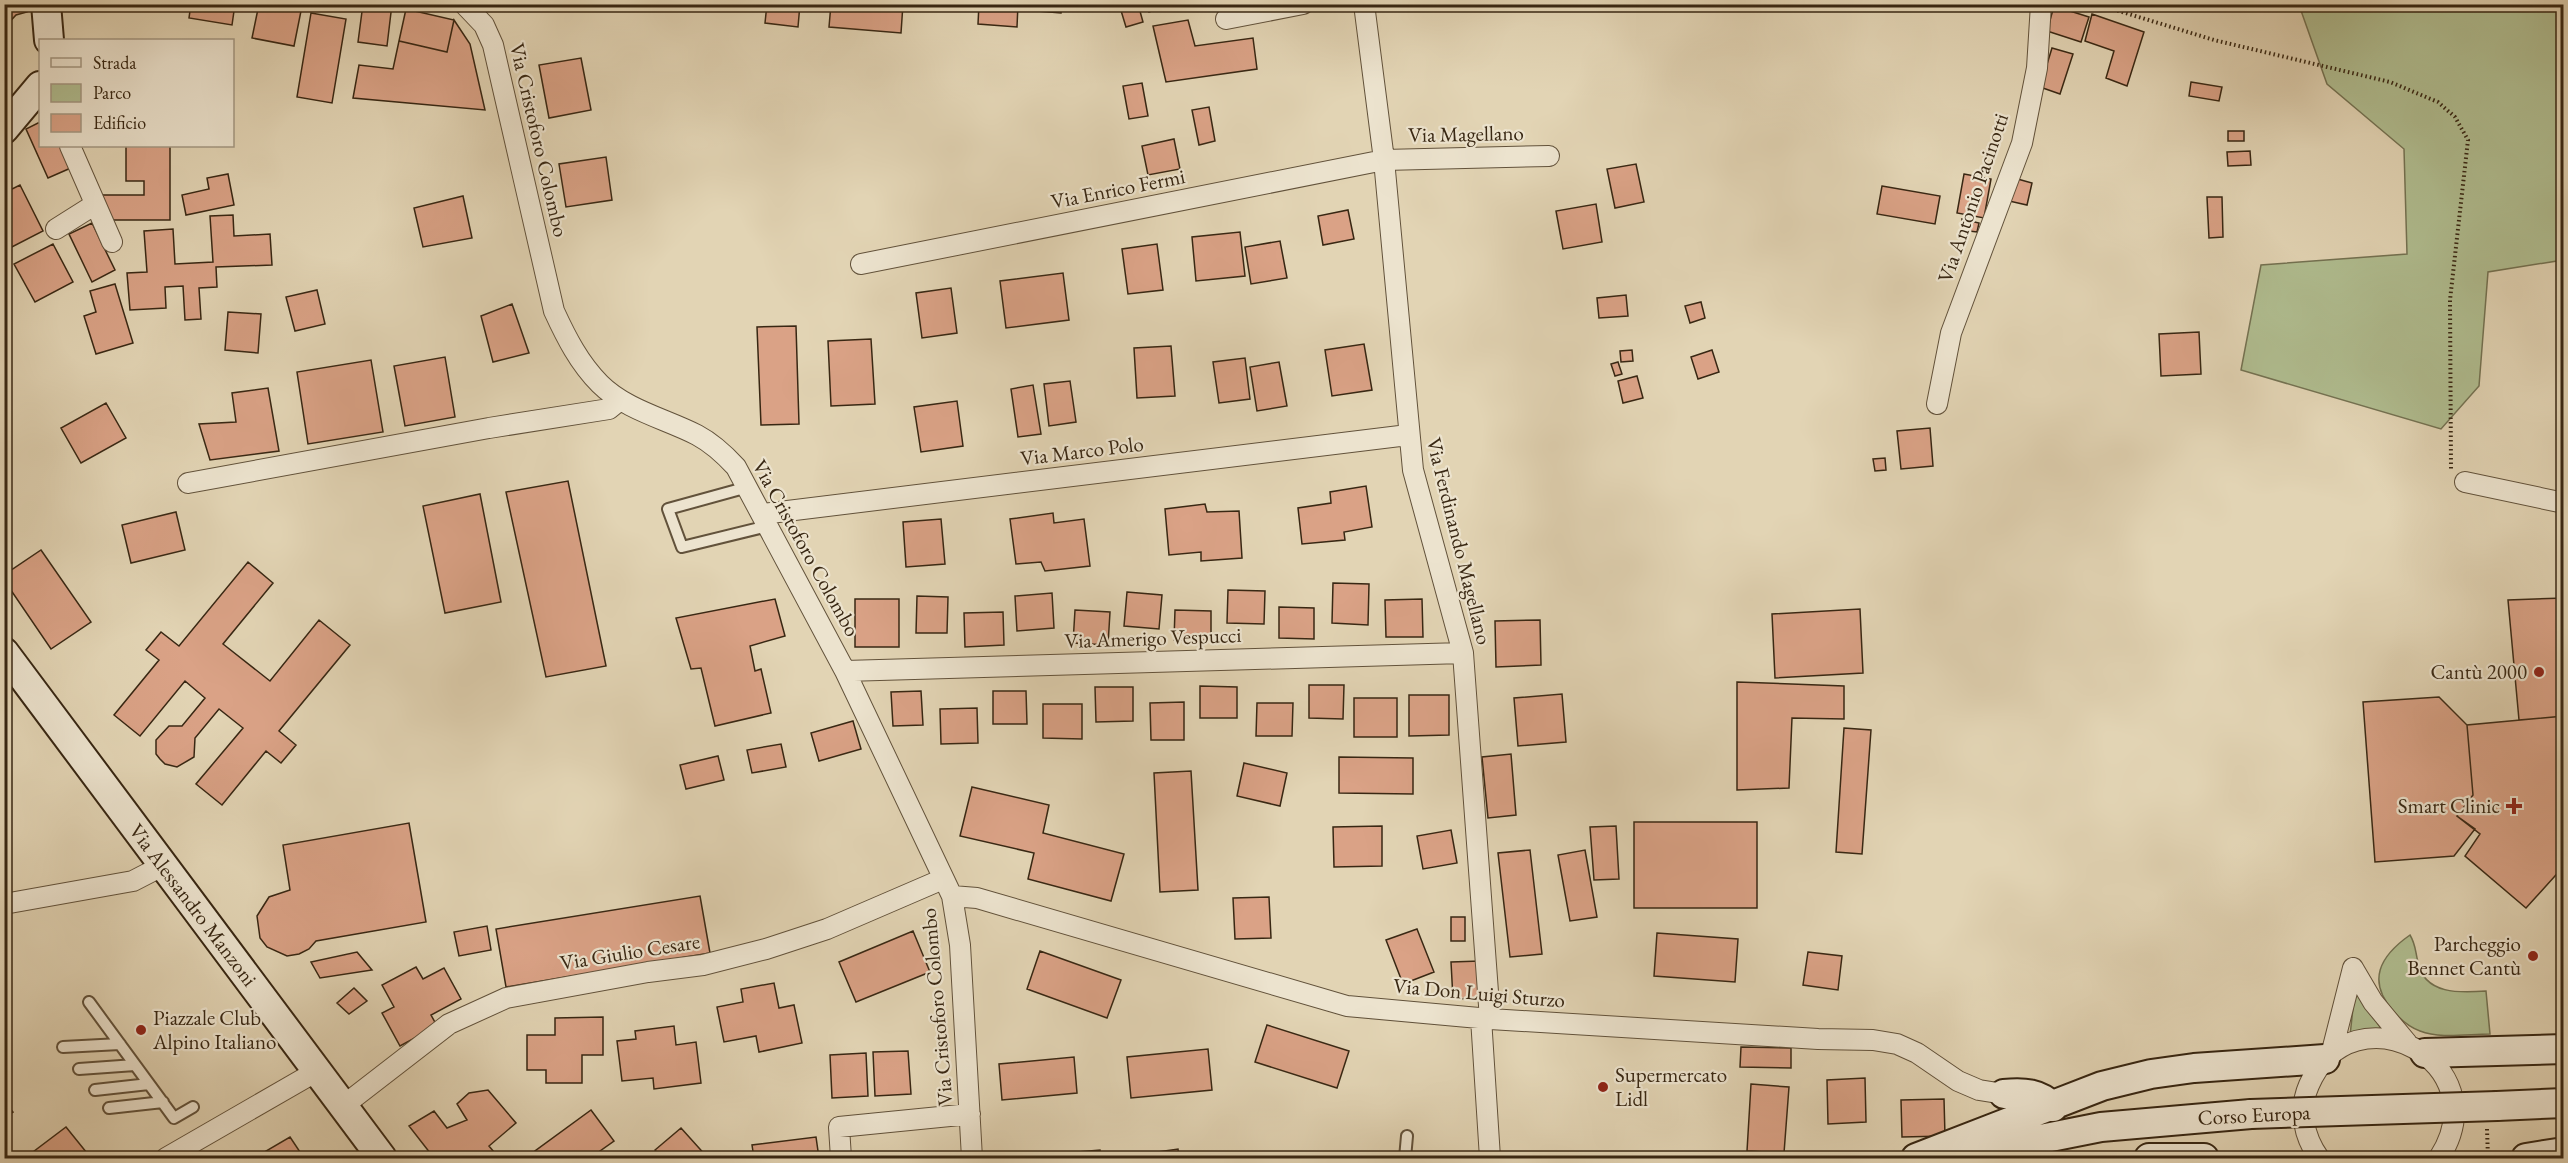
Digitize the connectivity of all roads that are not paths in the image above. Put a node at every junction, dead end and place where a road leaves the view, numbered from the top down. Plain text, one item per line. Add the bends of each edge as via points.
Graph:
1 (46, 4) edge
2 (464, 4) edge
3 (1303, 4) edge
4 (1364, 4) edge
5 (2042, 4) edge
6 (1226, 19) dead end
7 (49, 39) edge
8 (39, 87) edge
9 (4, 129) edge
10 (70, 147) edge
11 (1549, 156) dead end
12 (1384, 160) junction
13 (94, 205) junction
14 (56, 229) dead end
15 (112, 242) dead end
16 (861, 264) dead end
17 (620, 399) junction
18 (1937, 404) dead end
19 (1408, 435) junction
20 (2465, 482) road end
21 (188, 483) dead end
22 (748, 487) junction
23 (2564, 503) edge
24 (765, 520) junction
25 (4, 652) edge
26 (1463, 653) junction
27 (845, 671) junction
28 (164, 865) junction
29 (948, 887) junction
30 (4, 904) edge
31 (89, 1002) dead end
32 (1486, 1019) junction
33 (120, 1044) junction
34 (63, 1047) dead end
35 (2416, 1048) junction
36 (2564, 1049) edge
37 (2328, 1057) junction
38 (135, 1065) junction
39 (79, 1069) dead end
40 (317, 1071) junction
41 (149, 1084) junction
42 (95, 1090) dead end
43 (2004, 1094) joint
44 (163, 1102) junction
45 (2564, 1103) edge
46 (343, 1106) junction
47 (193, 1107) dead end
48 (2053, 1107) junction
49 (109, 1108) dead end
50 (970, 1114) junction
51 (1407, 1136) dead end
52 (2564, 1152) edge
53 (166, 1158) edge
54 (382, 1158) edge
55 (841, 1158) edge
56 (972, 1158) edge
57 (1405, 1158) edge
58 (1490, 1158) edge
59 (1916, 1158) edge
60 (1949, 1158) edge
61 (2149, 1158) edge
62 (2204, 1158) edge
63 (2319, 1158) edge
64 (2439, 1158) edge
65 (2526, 1158) edge

1 - 7 main road
2 - 17 street, Via Cristoforo Colombo via 483,25 493,45 554,311 583,366
3 - 6 street
4 - 12 street, Via Ferdinando Magellano
5 - 18 street, Via Antonio Pacinotti via 2037,68 2022,143 1951,333
8 - 9 main road
10 - 13 street
11 - 12 street, Via Magellano
12 - 16 street, Via Enrico Fermi
12 - 19 street, Via Ferdinando Magellano
13 - 14 street
13 - 15 street
17 - 21 street via 609,409
17 - 22 street, Via Cristoforo Colombo via 699,436 736,467
19 - 24 street, Via Marco Polo
19 - 26 street, Via Ferdinando Magellano via 1413,470
20 - 23 street
22 - 24 street, Via Cristoforo Colombo
22 - 24 lane via 668,509 682,547
24 - 27 street, Via Cristoforo Colombo
25 - 28 main road, Via Alessandro Manzoni
26 - 27 street, Via Amerigo Vespucci
26 - 32 street, Via Ferdinando Magellano
27 - 29 street, Via Cristoforo Colombo
28 - 30 street via 133,881
28 - 40 main road, Via Alessandro Manzoni
29 - 32 street, Via Don Luigi Sturzo via 1347,1006
29 - 46 street, Via Giulio Cesare via 766,949 704,965 506,998 448,1024
29 - 50 street, Via Cristoforo Colombo via 960,945
31 - 33 lane
32 - 43 street, Via Don Luigi Sturzo via 1873,1040 1917,1053 1958,1081 1979,1090
32 - 58 street, Via Ferdinando Magellano
33 - 34 lane
33 - 38 lane
35 - 36 main road
35 - 37 street via 2386,1038 2364,1039 2343,1046
35 - 37 street via 2373,1002 2353,968
35 - 64 street via 2444,1077 2454,1105 2453,1126
37 - 48 main road via 2151,1074 2102,1086
37 - 63 street via 2313,1074 2303,1112 2305,1131
38 - 39 lane
38 - 41 lane
40 - 46 main road, Via Alessandro Manzoni
40 - 53 street
41 - 42 lane
41 - 44 lane
43 - 48 main road via 2030,1094 2044,1098
44 - 47 lane via 174,1118
44 - 49 lane
45 - 60 main road, Corso Europa, bridge via 2251,1114 2101,1127
46 - 54 main road, Via Alessandro Manzoni
48 - 59 main road
50 - 55 street via 839,1127
50 - 56 street, Via Cristoforo Colombo
51 - 57 lane
52 - 65 main road
61 - 62 main road

